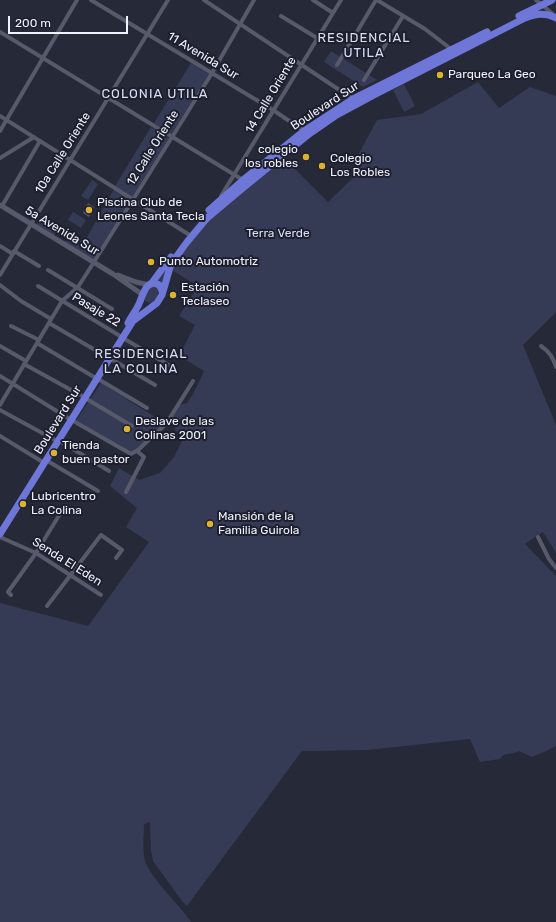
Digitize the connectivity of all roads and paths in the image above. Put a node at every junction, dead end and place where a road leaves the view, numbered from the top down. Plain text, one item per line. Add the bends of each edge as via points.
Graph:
1 (77, 0) edge
2 (91, 0) edge
3 (168, 0) edge
4 (204, 0) edge
5 (254, 0) edge
6 (313, 0) edge
7 (341, 0) edge
8 (377, 0) edge
9 (536, 0) edge
10 (552, 0) edge
11 (543, 5) junction
12 (333, 13) junction
13 (281, 16) dead end
14 (403, 16) junction
15 (556, 17) edge
16 (240, 24) junction
17 (0, 32) edge
18 (147, 34) junction
19 (317, 38) junction
20 (451, 49) junction
21 (42, 58) junction
22 (301, 64) junction
23 (338, 65) dead end
24 (212, 73) junction
25 (364, 80) dead end
26 (108, 98) junction
27 (353, 99) junction
28 (273, 110) junction
29 (0, 116) edge
30 (7, 120) junction
31 (0, 131) edge
32 (304, 131) junction
33 (34, 137) junction
34 (172, 137) junction
35 (40, 141) junction
36 (0, 158) edge
37 (70, 160) junction
38 (235, 174) junction
39 (243, 180) junction
40 (132, 200) junction
41 (218, 202) junction
42 (1, 205) edge
43 (31, 224) junction
44 (188, 234) junction
45 (0, 246) edge
46 (14, 252) junction
47 (94, 262) junction
48 (39, 266) dead end
49 (48, 270) dead end
50 (0, 274) edge
51 (113, 274) junction
52 (150, 285) junction
53 (0, 286) edge
54 (38, 286) dead end
55 (78, 287) junction
56 (162, 291) junction
57 (142, 297) junction
58 (62, 301) junction
59 (155, 305) junction
60 (112, 309) dead end
61 (50, 321) junction
62 (11, 326) dead end
63 (122, 337) junction
64 (38, 342) junction
65 (0, 346) edge
66 (541, 346) dead end
67 (109, 358) junction
68 (25, 362) junction
69 (172, 367) dead end
70 (556, 367) edge
71 (0, 376) edge
72 (96, 378) junction
73 (193, 381) dead end
74 (12, 384) junction
75 (156, 385) dead end
76 (84, 397) junction
77 (0, 405) edge
78 (147, 408) dead end
79 (0, 410) edge
80 (70, 419) junction
81 (132, 426) dead end
82 (0, 436) edge
83 (56, 440) junction
84 (137, 451) junction
85 (44, 460) junction
86 (109, 471) dead end
87 (98, 491) dead end
88 (126, 492) dead end
89 (63, 509) dead end
90 (0, 526) edge
91 (0, 536) edge
92 (538, 537) dead end
93 (36, 553) junction
94 (116, 558) dead end
95 (556, 568) edge
96 (70, 575) junction
97 (11, 595) dead end
98 (101, 595) dead end
99 (47, 606) dead end

1 - 21 street
2 - 18 street, 11 Avenida Sur
3 - 18 street, 10a Calle Oriente
4 - 16 street
5 - 16 street, 12 Calle Oriente
6 - 12 street
7 - 12 street, 14 Calle Oriente
8 - 14 street
8 - 23 street
9 - 11 street
10 - 11 highway, Boulevard Sur
11 - 15 street
11 - 20 highway, Boulevard Sur
12 - 19 street, 14 Calle Oriente
13 - 19 street
14 - 20 street
14 - 25 street
15 - 56 highway, Boulevard Sur via 540,14 525,18 374,95 335,116 309,134 207,218 174,260
16 - 22 street
16 - 24 street, 12 Calle Oriente
17 - 21 street
18 - 24 street, 11 Avenida Sur
18 - 26 street, 10a Calle Oriente
19 - 22 street, 14 Calle Oriente
20 - 27 highway, Boulevard Sur
21 - 26 street
21 - 30 street
22 - 27 street
22 - 28 street, 14 Calle Oriente
24 - 28 street, 11 Avenida Sur
24 - 34 street, 12 Calle Oriente
26 - 34 street
26 - 37 street, 10a Calle Oriente
27 - 32 highway, Boulevard Sur
28 - 32 street, 11 Avenida Sur
28 - 38 street, 14 Calle Oriente
29 - 30 street
30 - 31 street
30 - 33 street
32 - 39 highway, Boulevard Sur
33 - 35 street
33 - 36 street
34 - 38 street
34 - 40 street, 12 Calle Oriente
35 - 37 street
35 - 42 street
37 - 40 street
37 - 43 street, 10a Calle Oriente
38 - 39 street
38 - 41 street, 14 Calle Oriente
39 - 41 highway, Boulevard Sur
40 - 44 street
40 - 47 street, 12 Calle Oriente
41 - 44 highway, Boulevard Sur
42 - 43 street, 5a Avenida Sur
43 - 46 street, 10a Calle Oriente
43 - 47 street, 5a Avenida Sur
44 - 52 highway, Boulevard Sur
45 - 46 street
46 - 48 street
46 - 50 street, 10a Calle Oriente
47 - 51 street, 5a Avenida Sur
47 - 55 street, 12 Calle Oriente
49 - 55 street
51 - 52 street, 5a Avenida Sur
51 - 57 street, 5a Avenida Sur
52 - 56 highway via 160,285
52 - 57 highway
53 - 61 street
54 - 58 street, Pasaje 22
55 - 58 street, 12 Calle Oriente
55 - 60 street
56 - 59 highway
57 - 59 highway via 146,306
57 - 63 highway, Boulevard Sur
58 - 61 street, 12 Calle Oriente
58 - 63 street, Pasaje 22
59 - 63 highway, Boulevard Sur via 134,320
61 - 64 street, 12 Calle Oriente
61 - 67 street
62 - 64 street
63 - 67 highway, Boulevard Sur
63 - 69 street, Pasaje 22
64 - 68 street, 12 Calle Oriente
64 - 72 street
65 - 68 street
66 - 70 street via 553,357
67 - 72 highway, Boulevard Sur
67 - 75 street
68 - 74 street, 12 Calle Oriente
68 - 76 street
71 - 74 street
72 - 76 highway, Boulevard Sur
72 - 78 street
73 - 84 street via 168,422
74 - 77 street, 12 Calle Oriente
74 - 80 street
76 - 80 highway, Boulevard Sur
76 - 81 street
79 - 83 street
80 - 83 highway, Boulevard Sur
80 - 84 street via 130,454
82 - 85 street
83 - 85 highway, Boulevard Sur
83 - 86 street
84 - 88 street via 144,460
85 - 87 street
85 - 90 highway, Boulevard Sur
85 - 91 highway, Boulevard Sur
89 - 93 street
91 - 93 street, Senda El Eden
92 - 95 street
93 - 96 street, Senda El Eden
93 - 97 street via 8,592
94 - 96 street via 122,550 101,535
96 - 98 street, Senda El Eden
96 - 99 street

